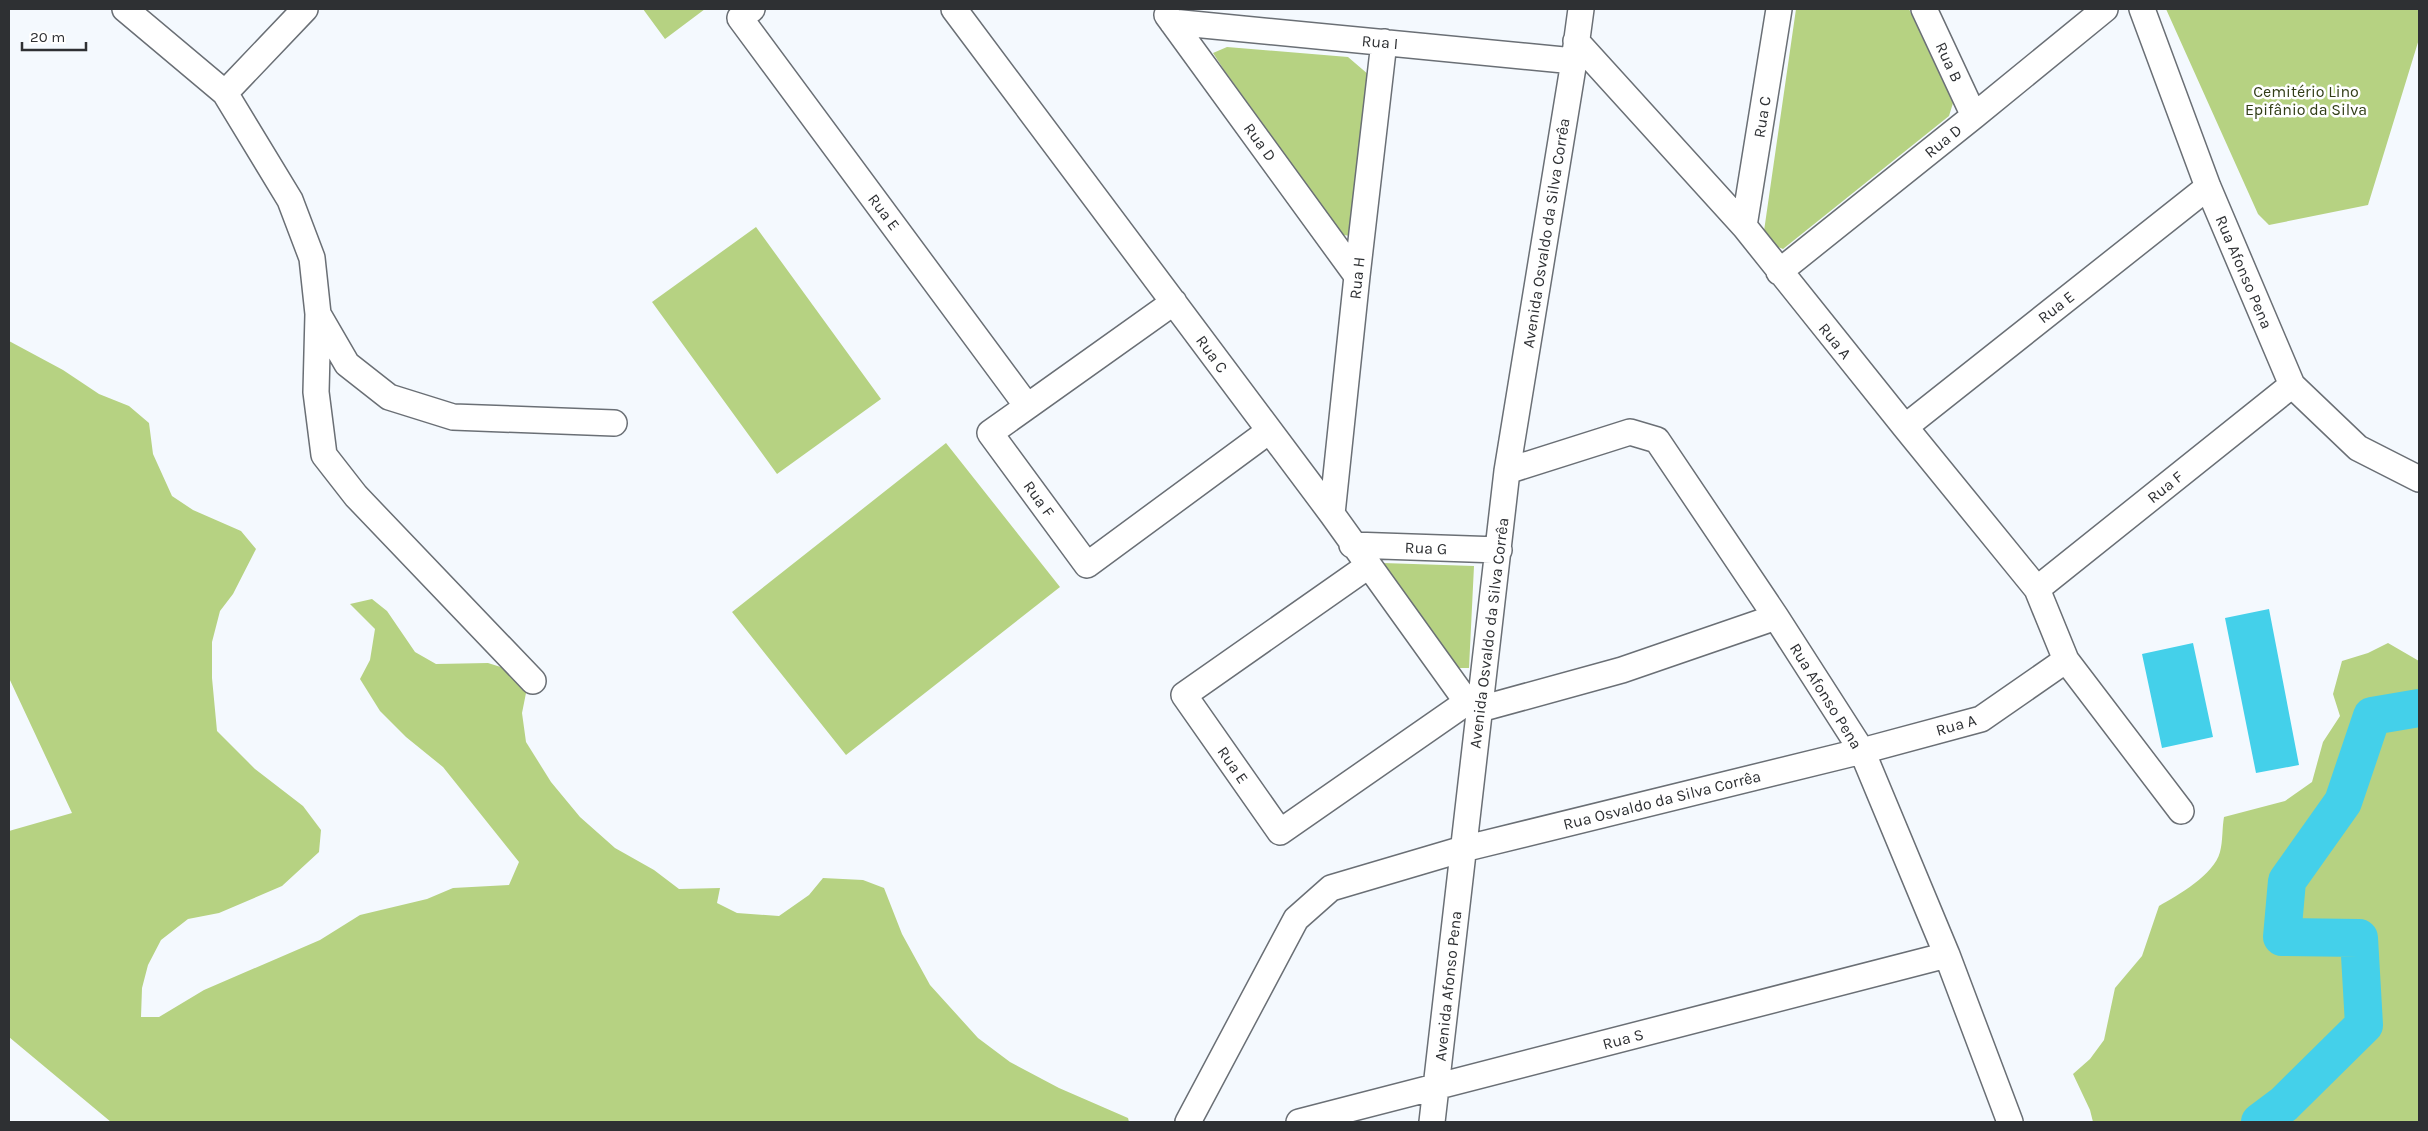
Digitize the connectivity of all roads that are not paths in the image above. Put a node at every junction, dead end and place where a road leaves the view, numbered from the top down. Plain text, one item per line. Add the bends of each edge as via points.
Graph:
1 (125, 9) edge
2 (305, 9) edge
3 (954, 9) edge
4 (1581, 9) edge
5 (1779, 9) edge
6 (1924, 9) edge
7 (2105, 9) edge
8 (2142, 9) edge
9 (746, 13) edge
10 (1168, 15) edge
11 (1205, 18) edge
12 (1384, 42) junction
13 (1575, 51) junction
14 (226, 93) junction
15 (1974, 116) junction
16 (2208, 187) junction
17 (1744, 226) junction
18 (1779, 272) junction
19 (1357, 276) junction
20 (1174, 302) junction
21 (318, 314) junction
22 (2292, 385) junction
23 (1027, 406) junction
24 (614, 423) dead end
25 (1905, 427) junction
26 (1268, 431) junction
27 (1507, 471) junction
28 (2419, 479) edge
29 (1332, 514) junction
30 (1352, 545) junction
31 (1499, 550) junction
32 (1368, 566) junction
33 (2037, 589) junction
34 (1776, 617) junction
35 (2066, 660) junction
36 (533, 681) dead end
37 (1473, 706) junction
38 (1862, 751) junction
39 (2181, 812) dead end
40 (1463, 849) junction
41 (1947, 955) junction
42 (1437, 1087) junction
43 (1188, 1122) edge
44 (1299, 1122) edge
45 (1432, 1122) edge
46 (2010, 1122) edge

1 - 14 street
2 - 14 street
3 - 20 street, Rua C
4 - 13 street, Avenida Osvaldo da Silva Corrêa
5 - 17 street, Rua C
6 - 15 street, Rua B
7 - 15 street, Rua D
8 - 16 street, Rua Afonso Pena
9 - 23 street, Rua E
10 - 11 street, Rua I
10 - 19 street, Rua D
11 - 12 street, Rua I
12 - 13 street, Rua I
12 - 19 street, Rua H
13 - 17 street, Rua A
13 - 27 street, Avenida Osvaldo da Silva Corrêa
14 - 21 street via 290,200 312,258
15 - 18 street, Rua D
16 - 22 street, Rua Afonso Pena
16 - 25 street, Rua E
17 - 18 street, Rua A
18 - 25 street, Rua A
19 - 29 street, Rua H
20 - 23 street, Rua F
20 - 26 street, Rua C
21 - 24 street via 347,364 389,397 453,416
21 - 36 street via 316,392 324,455 356,496
22 - 28 street, Rua Afonso Pena via 2358,448
22 - 33 street, Rua F
23 - 26 street, Rua F via 990,433 1087,565
25 - 33 street, Rua A
26 - 29 street, Rua C
27 - 31 street, Avenida Osvaldo da Silva Corrêa
27 - 34 street, Rua Afonso Pena via 1630,432 1657,440
29 - 30 street, Rua C
30 - 31 street, Rua G
30 - 32 street, Rua C
31 - 37 street, Avenida Osvaldo da Silva Corrêa
32 - 37 street, Rua C
32 - 37 street, Rua E via 1184,695 1280,832
33 - 35 street, Rua A
34 - 37 street via 1622,670
34 - 38 street, Rua Afonso Pena
35 - 38 street, Rua A via 1981,719
35 - 39 street, Rua A
37 - 40 street, Avenida Osvaldo da Silva Corrêa
38 - 40 street, Rua Osvaldo da Silva Corrêa
38 - 41 street, Rua Afonso Pena
40 - 42 street, Avenida Afonso Pena
40 - 43 street via 1331,888 1296,919
41 - 42 street, Rua S
41 - 46 street, Rua Afonso Pena
42 - 44 street, Rua S
42 - 45 street, Avenida Afonso Pena

